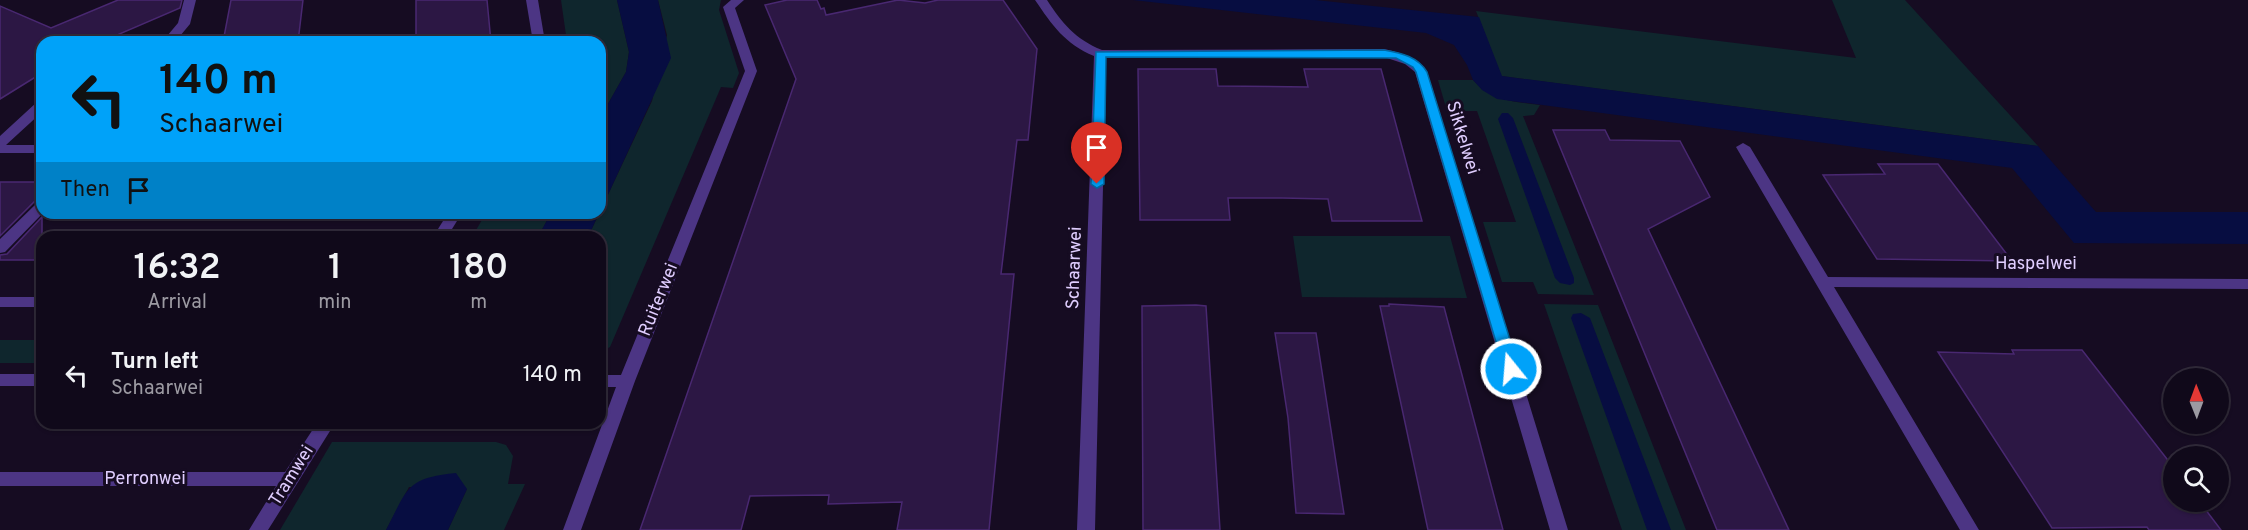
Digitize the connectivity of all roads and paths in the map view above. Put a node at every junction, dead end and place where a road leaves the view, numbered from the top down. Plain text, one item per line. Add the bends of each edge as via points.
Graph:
1 (190, 0) edge
2 (532, 0) edge
3 (738, 0) edge
4 (1041, 0) edge
5 (173, 36) edge
6 (538, 36) edge
7 (1100, 54) junction
8 (36, 110) edge
9 (0, 143) edge
10 (1743, 147) dead end
11 (0, 149) edge
12 (36, 149) edge
13 (36, 212) edge
14 (0, 248) edge
15 (1824, 282) junction
16 (2248, 284) edge
17 (0, 302) edge
18 (36, 302) edge
19 (0, 380) edge
20 (36, 380) edge
21 (606, 381) edge
22 (627, 381) junction
23 (322, 429) edge
24 (0, 479) edge
25 (290, 479) junction
26 (258, 530) edge
27 (572, 530) edge
28 (1086, 530) edge
29 (1559, 530) edge
30 (1970, 530) edge

1 - 5 street via 184,24
2 - 6 street
3 - 22 street, Ruiterwei via 729,7 751,71
4 - 7 street via 1066,37
7 - 28 street, Schaarwei
7 - 29 street, Sikkelwei via 1384,53 1417,65
8 - 9 street
10 - 15 street
11 - 12 street
13 - 14 street
15 - 16 street, Haspelwei
15 - 30 street
17 - 18 street
19 - 20 street
21 - 22 street
22 - 27 street, Ruiterwei
23 - 25 street, Tramwei
24 - 25 street, Perronwei
25 - 26 street, Tramwei

